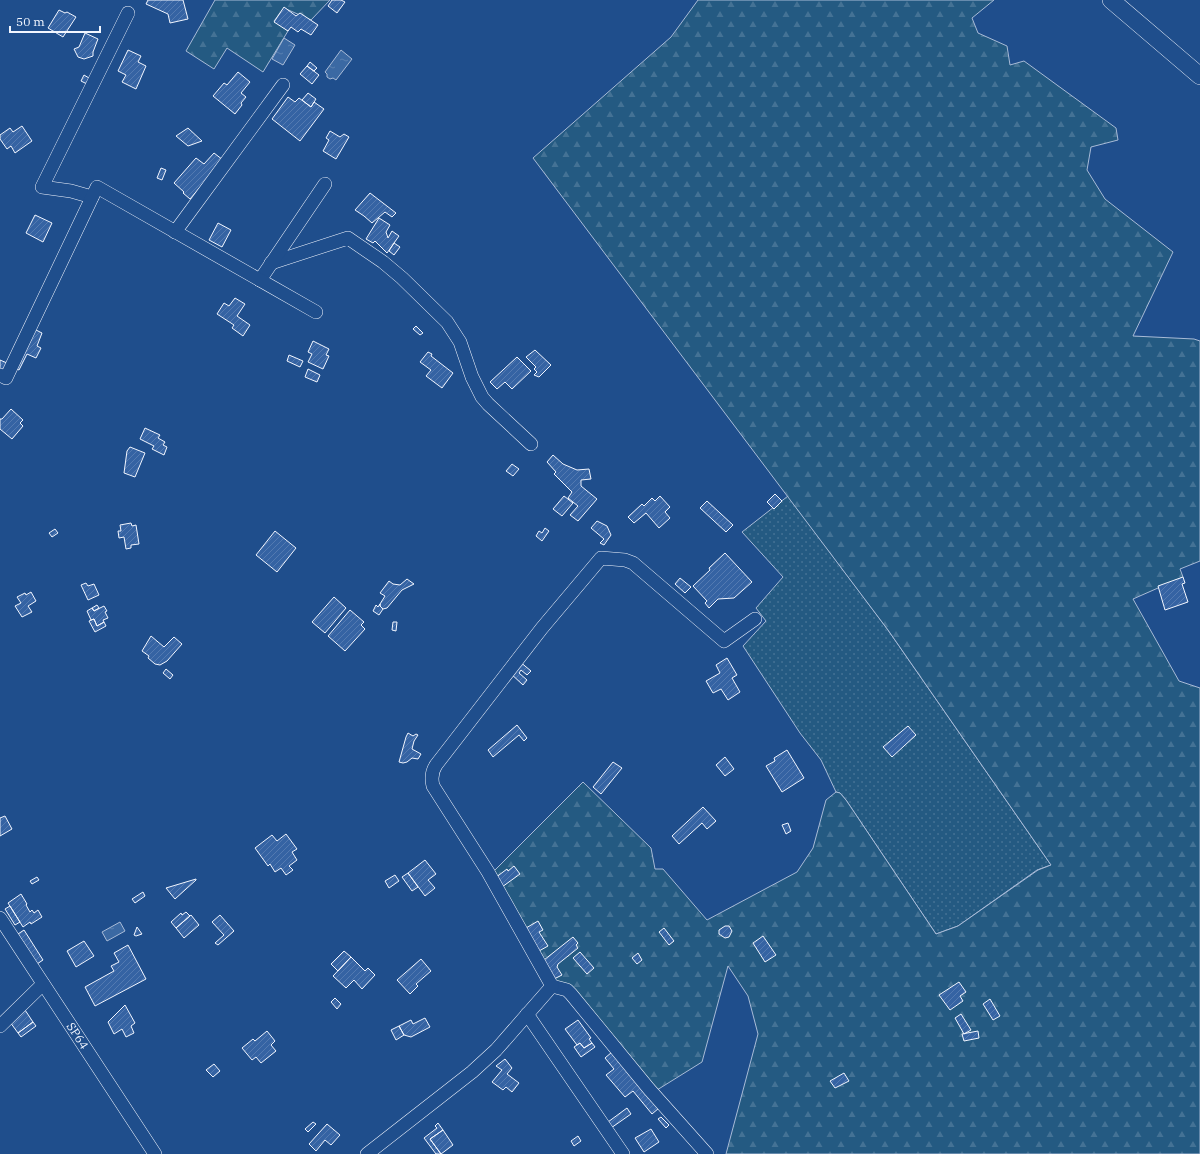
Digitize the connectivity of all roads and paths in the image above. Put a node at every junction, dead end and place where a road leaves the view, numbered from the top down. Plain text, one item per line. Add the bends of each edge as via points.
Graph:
1 (1111, 0) edge
2 (128, 12) dead end
3 (1200, 76) edge
4 (283, 85) dead end
5 (325, 184) dead end
6 (92, 197) junction
7 (175, 232) junction
8 (271, 263) junction
9 (260, 280) junction
10 (316, 312) dead end
11 (0, 375) edge
12 (531, 444) dead end
13 (755, 619) dead end
14 (0, 918) edge
15 (43, 984) junction
16 (552, 986) junction
17 (527, 1014) junction
18 (0, 1026) edge
19 (155, 1154) edge
20 (367, 1154) edge
21 (623, 1154) edge
22 (707, 1154) edge

1 - 3 main road
2 - 6 street via 42,186
4 - 7 street
5 - 8 street
6 - 7 street via 97,187
6 - 11 street via 6,378
7 - 9 street
8 - 9 street
8 - 12 street via 348,238 383,262 447,322 460,342 482,397
9 - 10 street
13 - 16 street via 724,641 633,564 625,560 600,558 542,628 433,770 433,786 488,872
14 - 15 street, SP64 / SP64
15 - 18 street
15 - 19 street, SP64 / SP64
16 - 17 street
16 - 22 street via 567,990 571,994 649,1089
17 - 20 street via 496,1050 472,1072
17 - 21 street

